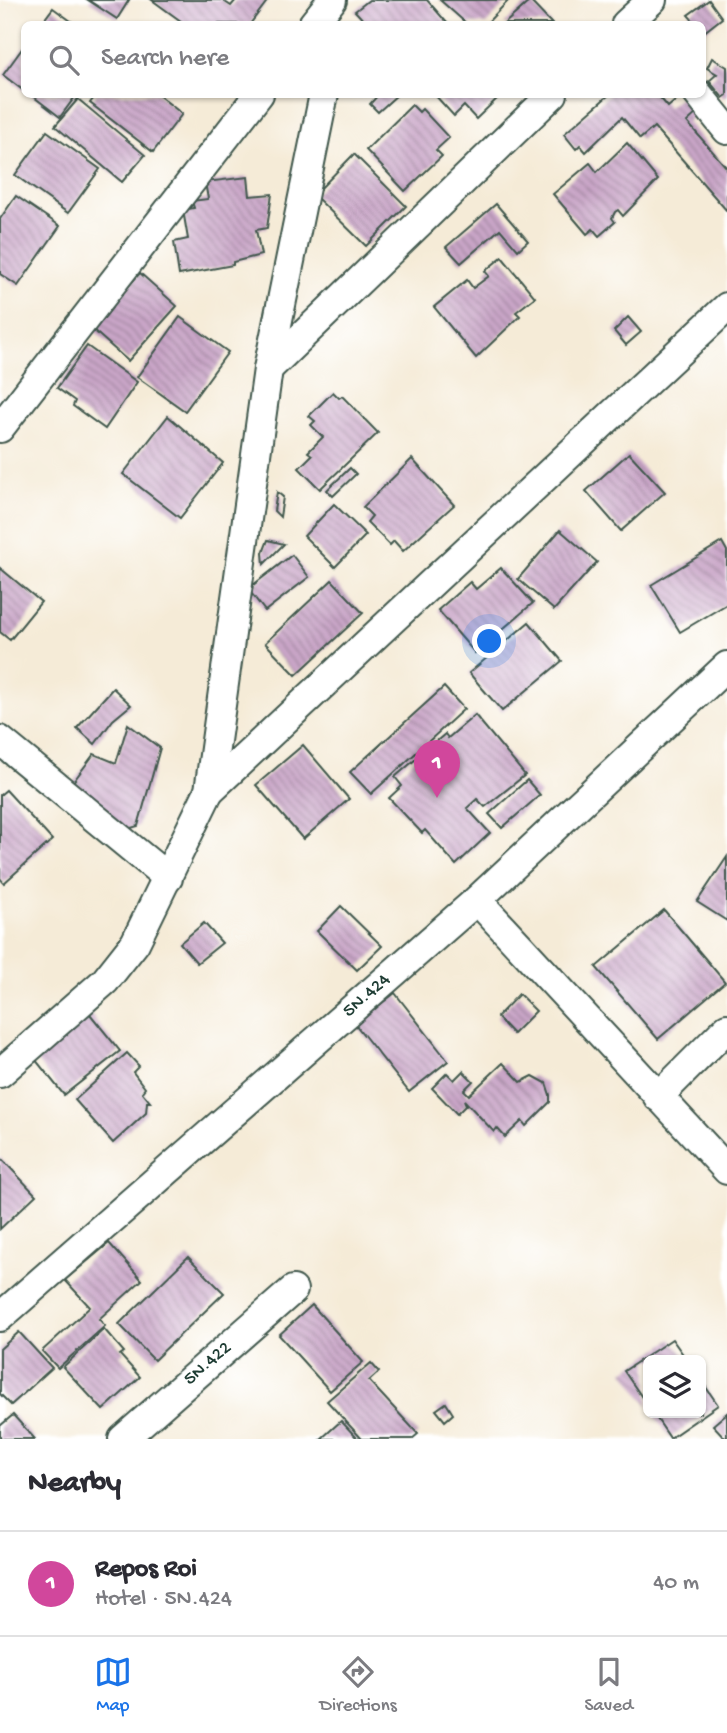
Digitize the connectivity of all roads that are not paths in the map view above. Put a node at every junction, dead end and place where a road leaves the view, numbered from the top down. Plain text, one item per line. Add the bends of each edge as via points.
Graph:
1 (332, 0) edge
2 (344, 0) edge
3 (315, 21) edge
4 (339, 21) edge
5 (256, 98) edge
6 (323, 98) edge
7 (549, 98) edge
8 (701, 98) edge
9 (727, 130) edge
10 (727, 307) edge
11 (268, 369) junction
12 (0, 428) edge
13 (727, 666) edge
14 (0, 740) edge
15 (209, 791) junction
16 (168, 878) junction
17 (477, 900) junction
18 (727, 1028) edge
19 (0, 1073) edge
20 (659, 1097) junction
21 (727, 1171) edge
22 (293, 1290) dead end
23 (0, 1317) edge
24 (123, 1439) edge

1 - 3 street
2 - 4 street
5 - 12 street
6 - 11 street
7 - 11 street
8 - 9 street
10 - 15 street
11 - 15 street
13 - 17 street, 5N.424
14 - 16 street
15 - 16 street
16 - 19 street via 135,943 104,981
17 - 20 street
17 - 23 street, 5N.424
18 - 20 street
20 - 21 street
22 - 24 street, 5N.422

